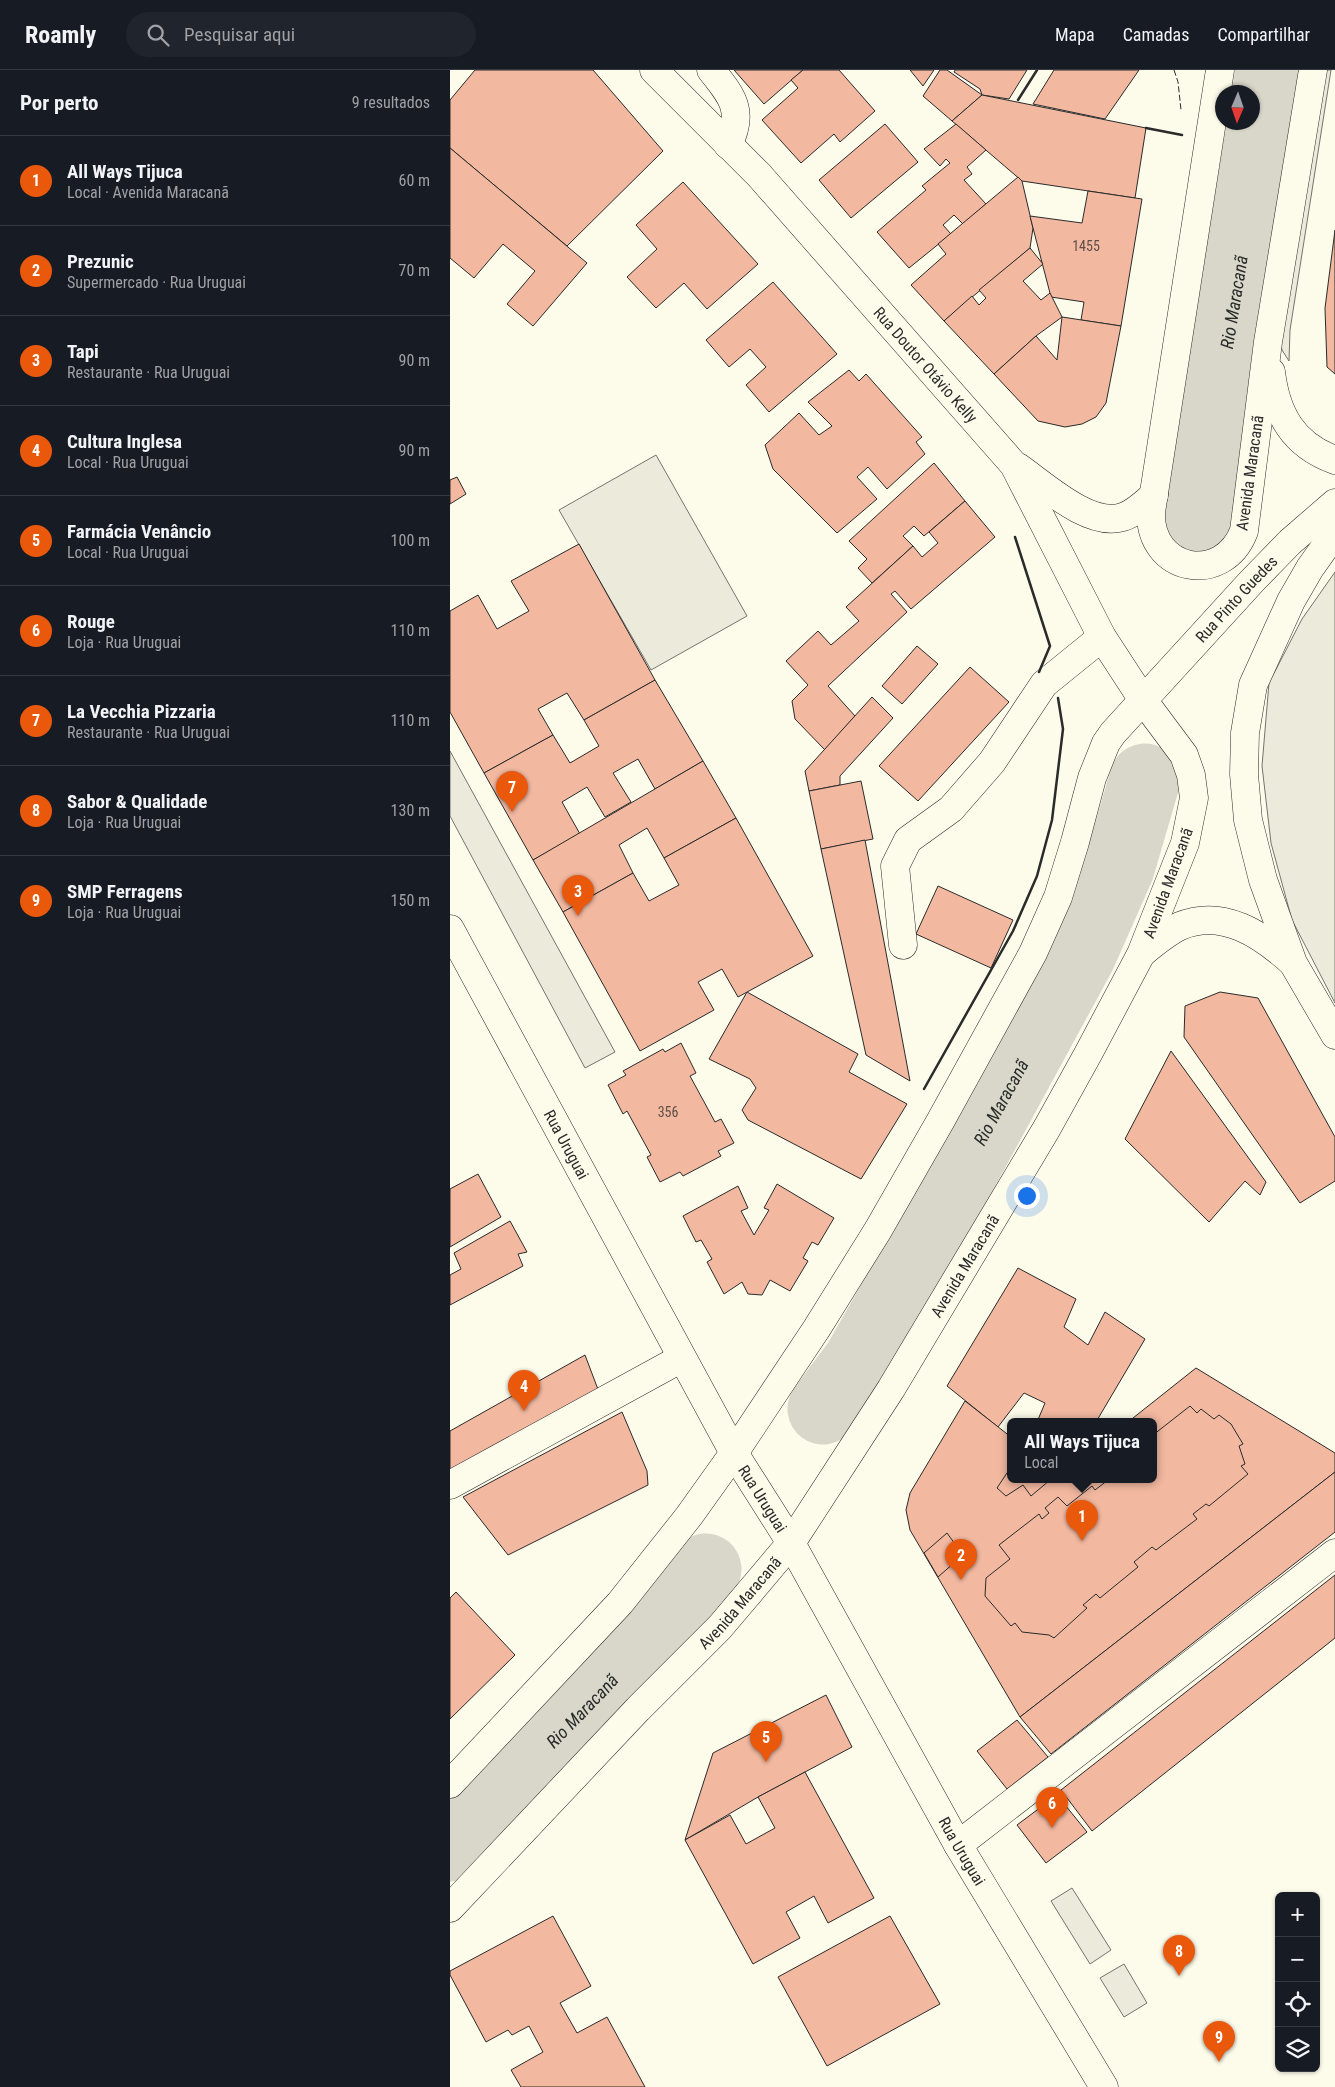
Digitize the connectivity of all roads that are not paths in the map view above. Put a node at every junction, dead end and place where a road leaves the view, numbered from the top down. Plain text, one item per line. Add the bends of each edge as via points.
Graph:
1 (654, 70) edge
2 (711, 70) edge
3 (1220, 70) edge
4 (1313, 70) edge
5 (728, 144) junction
6 (1268, 342) junction
7 (1335, 460) edge
8 (1014, 465) junction
9 (1154, 495) junction
10 (1335, 503) edge
11 (1335, 533) edge
12 (1102, 637) junction
13 (1143, 700) junction
14 (450, 929) edge
15 (903, 945) dead end
16 (1141, 954) junction
17 (1293, 963) junction
18 (1335, 1035) edge
19 (682, 1358) junction
20 (734, 1453) junction
21 (450, 1485) edge
22 (791, 1543) junction
23 (1335, 1553) edge
24 (450, 1784) edge
25 (958, 1845) junction
26 (450, 1908) edge
27 (1104, 2087) edge

1 - 5 street, Rua Doutor Otávio Kelly
2 - 5 street via 730,94 737,120
3 - 9 street, Avenida Maracanã
4 - 6 street, Avenida Maracanã
5 - 8 street, Rua Doutor Otávio Kelly via 759,175
6 - 7 street via 1275,396 1286,423 1305,444
6 - 9 street, Avenida Maracanã via 1246,524 1238,544 1224,559 1207,565 1183,564 1173,559 1162,550 1154,536 1151,520
8 - 9 street via 1100,519 1134,512
8 - 12 street, Rua Doutor Otávio Kelly
10 - 13 street, Rua Pinto Guedes via 1290,542 1212,622
11 - 17 street via 1310,568 1275,636 1253,685 1245,733 1245,799 1251,837 1262,880
12 - 13 street, Rua Doutor Otávio Kelly
12 - 15 street via 1044,684 992,762 951,809 908,840 895,866
13 - 16 street, Avenida Maracanã via 1184,755 1194,798 1185,843
13 - 20 street via 1106,743 1092,778 1066,876 1033,953 878,1230
14 - 19 street, Rua Uruguai
16 - 17 street via 1159,938 1182,925 1213,920 1258,934
16 - 22 street, Avenida Maracanã via 1052,1120 891,1389
17 - 18 street
19 - 20 street, Rua Uruguai
19 - 21 street
20 - 22 street, Rua Uruguai
20 - 24 street via 620,1603
22 - 25 street, Rua Uruguai
22 - 26 street, Avenida Maracanã via 720,1627
23 - 25 street
25 - 27 street, Rua Uruguai

